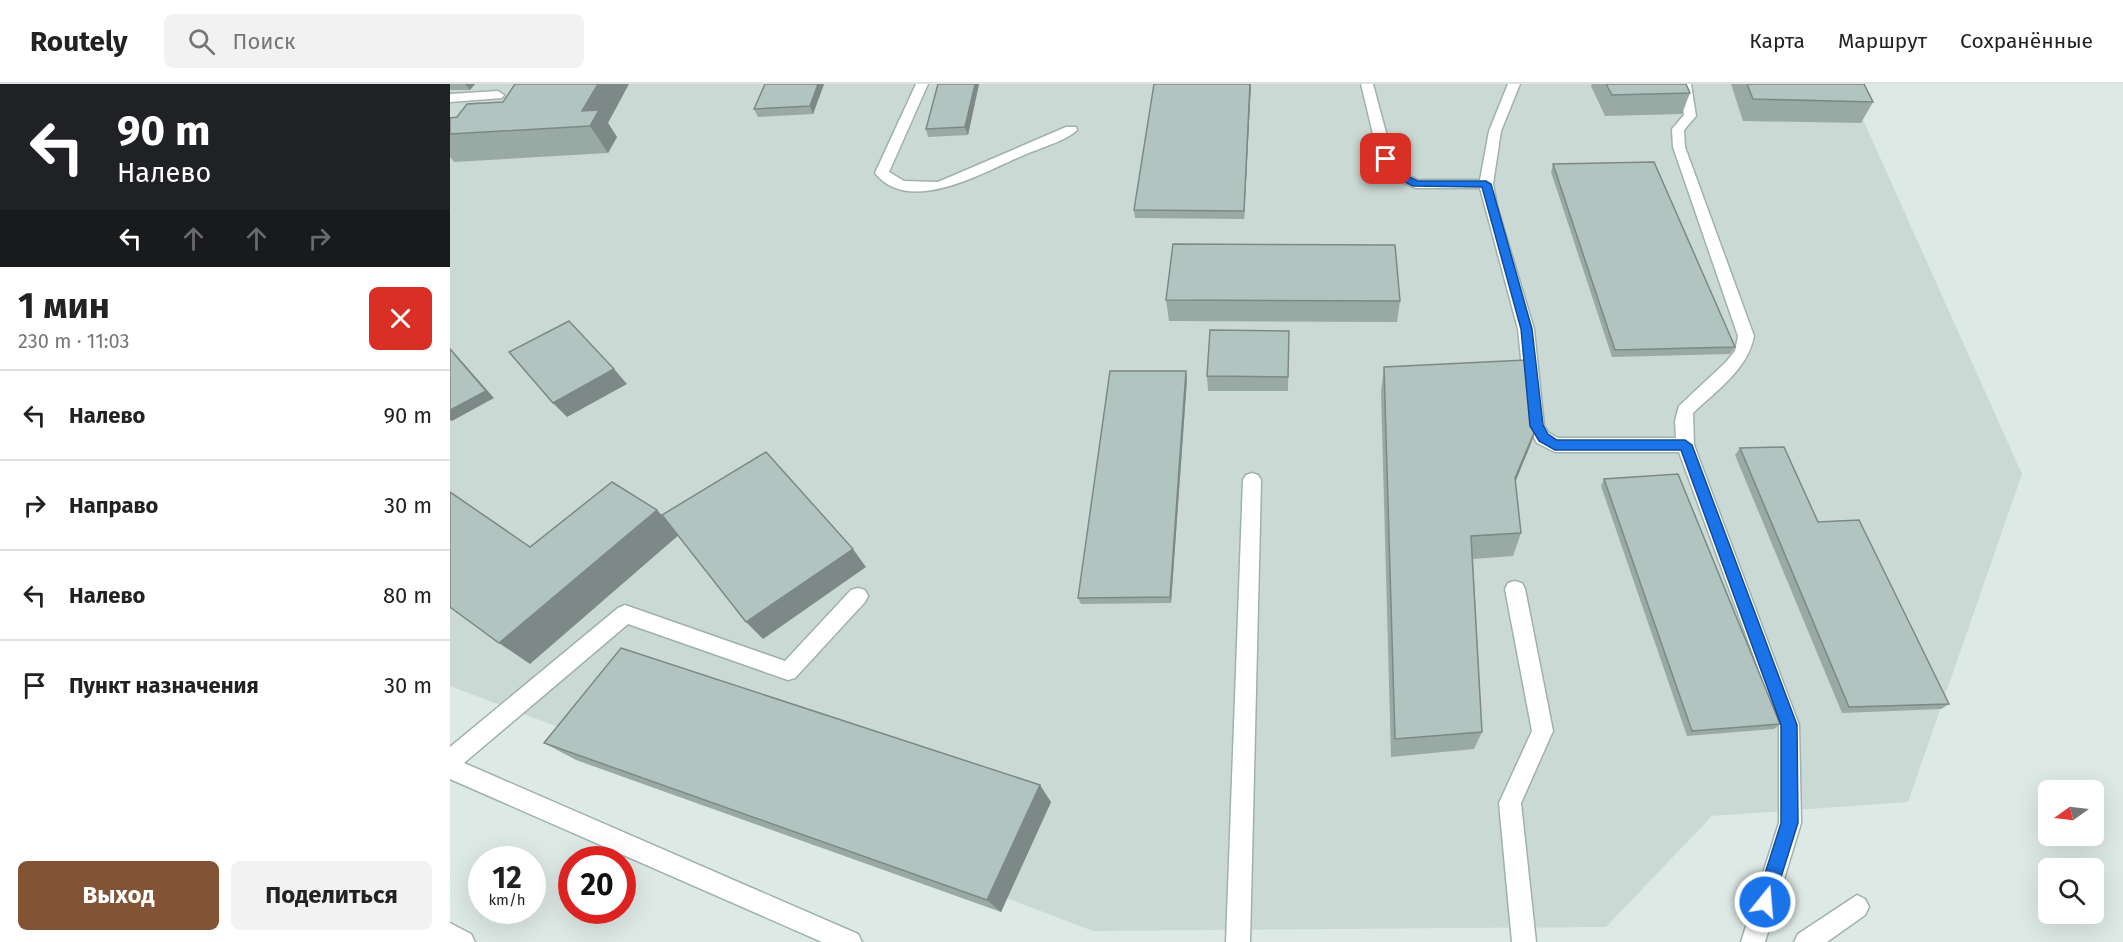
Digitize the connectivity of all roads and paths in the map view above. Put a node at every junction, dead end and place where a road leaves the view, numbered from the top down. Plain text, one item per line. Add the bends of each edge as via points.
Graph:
1 (922, 84) edge
2 (1367, 84) edge
3 (1514, 84) edge
4 (1685, 84) edge
5 (498, 95) dead end
6 (450, 98) edge
7 (1071, 130) dead end
8 (1486, 184) junction
9 (1685, 445) junction
10 (1252, 480) dead end
11 (1515, 589) dead end
12 (858, 596) dead end
13 (450, 761) edge
14 (450, 768) edge
15 (1857, 907) dead end
16 (450, 935) edge
17 (463, 942) edge
18 (850, 942) edge
19 (1238, 942) edge
20 (1524, 942) edge
21 (1753, 942) edge
22 (1806, 942) edge

1 - 7 lane via 882,173 907,186 940,186
2 - 8 lane via 1386,159 1395,174 1416,184
3 - 8 lane via 1494,131
4 - 9 lane via 1690,116 1678,129 1679,147 1746,336 1743,352 1732,366 1685,410
5 - 6 lane
8 - 9 lane via 1526,329 1536,426 1543,438 1555,445
9 - 21 lane via 1789,725 1790,823
10 - 19 lane
11 - 20 lane via 1543,731 1510,803
12 - 13 lane via 788,671 625,614
14 - 18 lane
15 - 22 lane
16 - 17 lane

